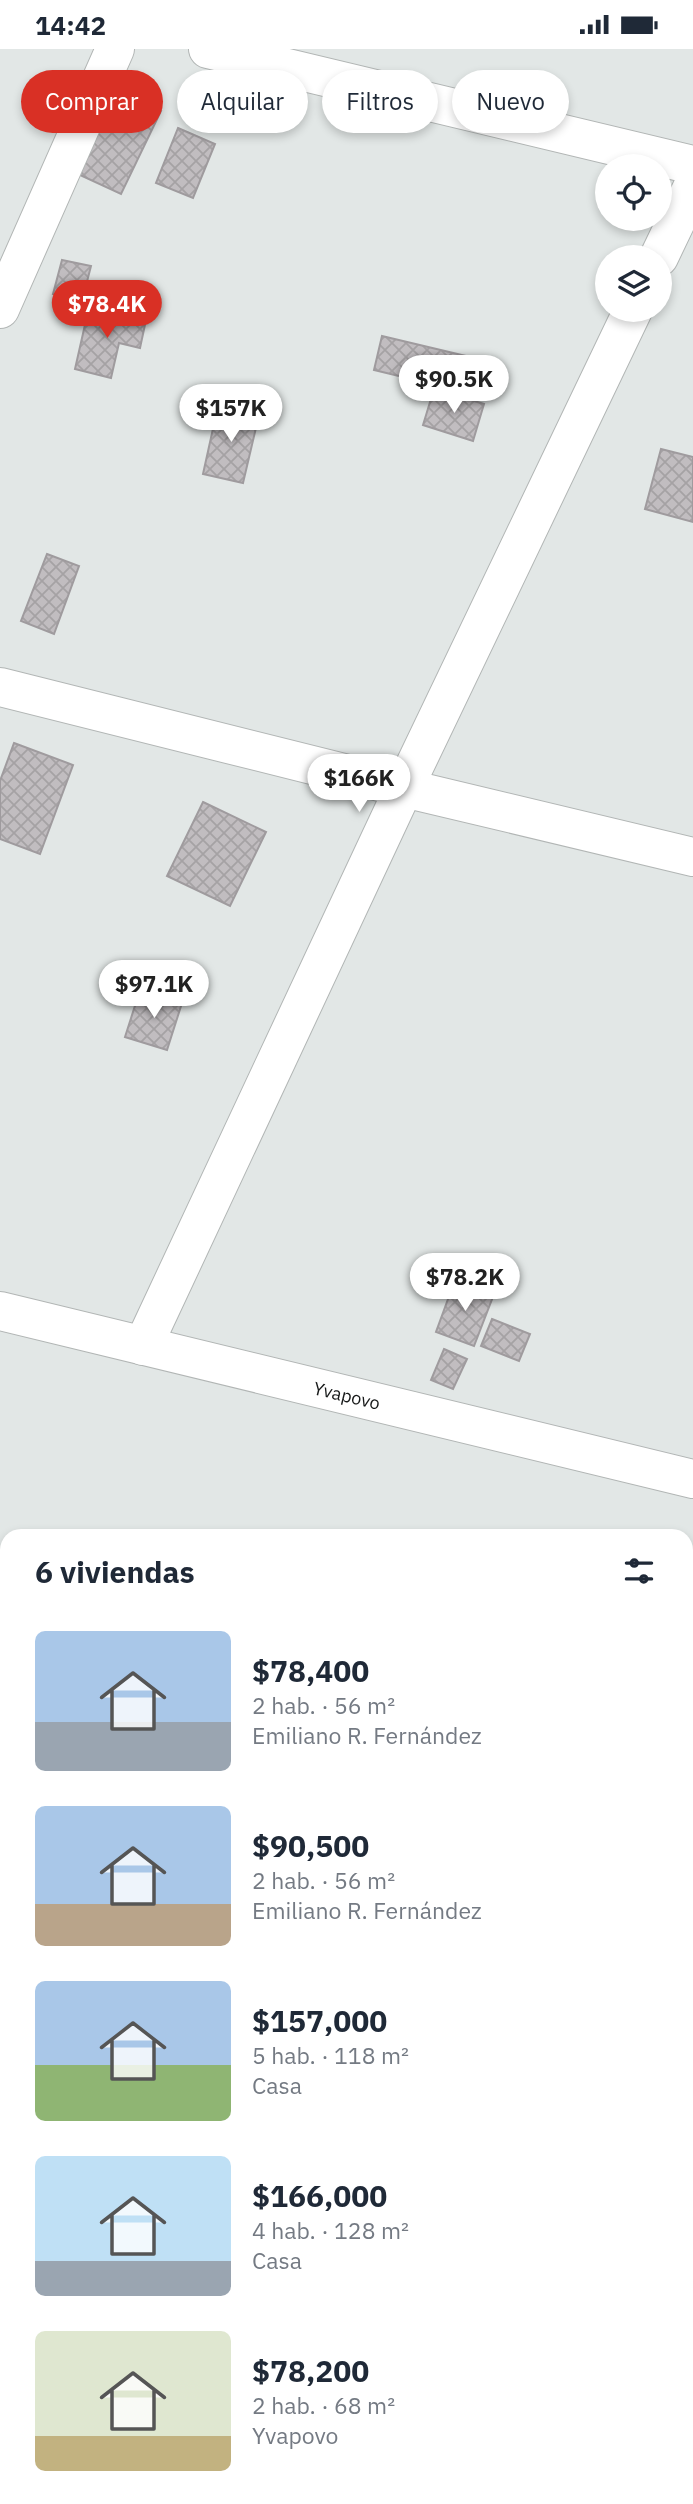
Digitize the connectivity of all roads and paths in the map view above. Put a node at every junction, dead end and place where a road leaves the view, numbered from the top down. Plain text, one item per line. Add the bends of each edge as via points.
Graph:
1 (115, 49) edge
2 (208, 49) edge
3 (693, 165) edge
4 (693, 186) edge
5 (665, 245) edge
6 (0, 309) edge
7 (627, 322) edge
8 (0, 687) edge
9 (404, 788) junction
10 (693, 857) edge
11 (0, 1311) edge
12 (143, 1346) junction
13 (693, 1479) edge

1 - 6 street
2 - 3 street
4 - 5 street
7 - 9 street
8 - 9 street
9 - 10 street
9 - 12 street
11 - 12 street, Yvapovo
12 - 13 street, Yvapovo

